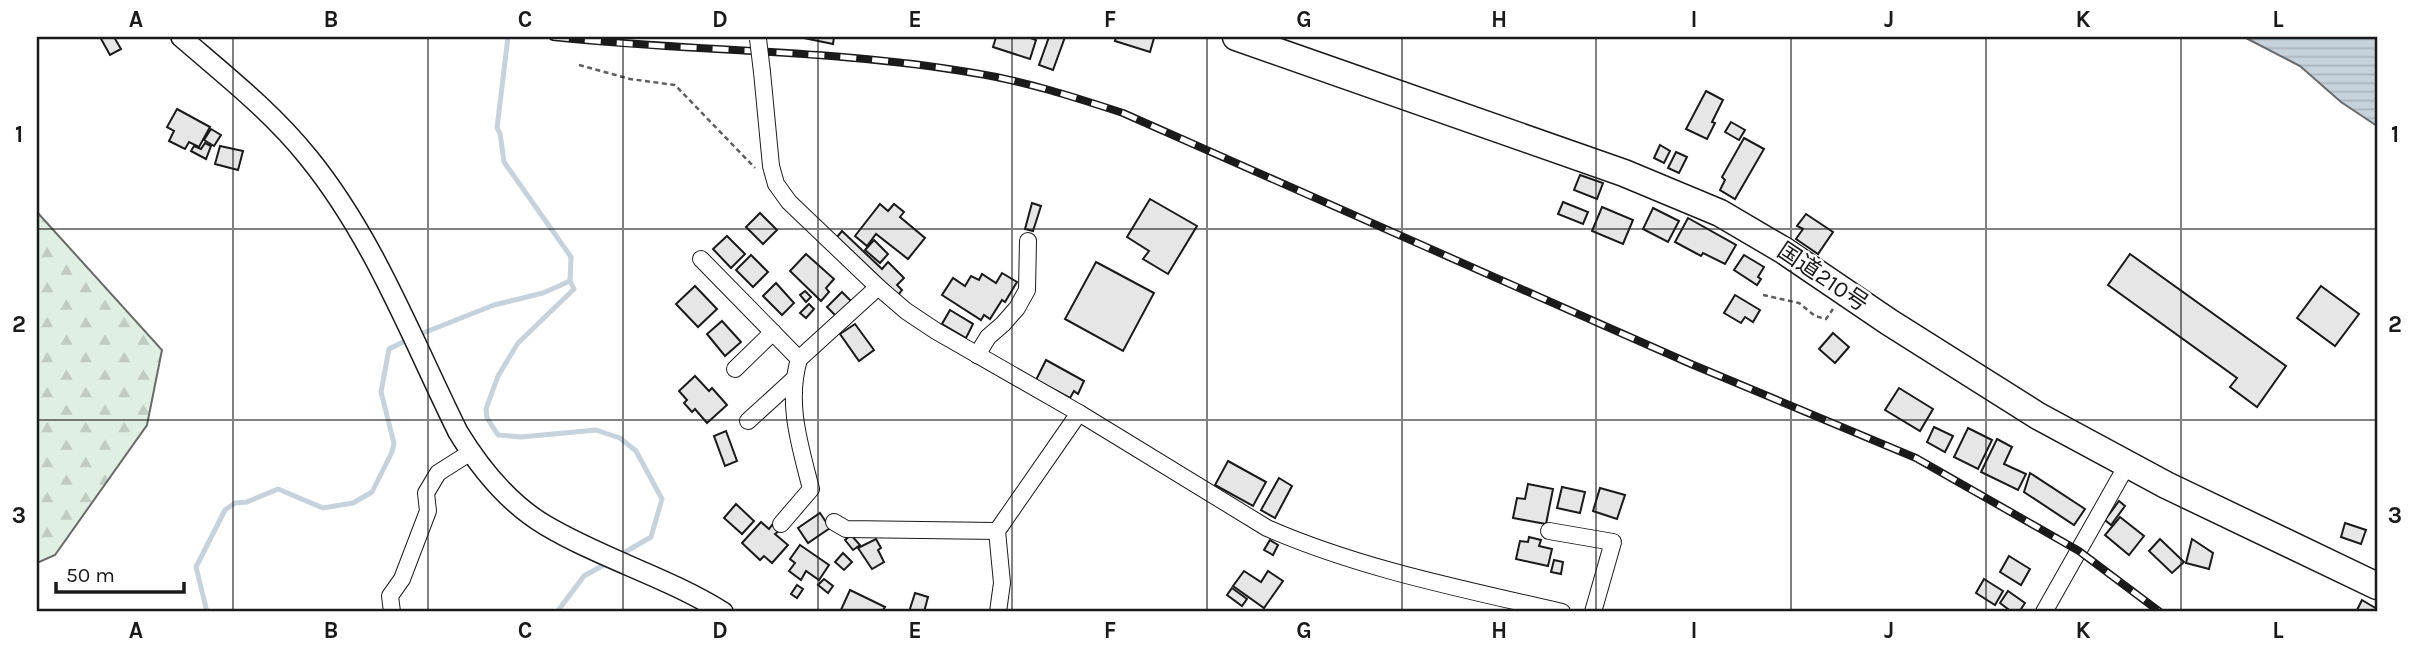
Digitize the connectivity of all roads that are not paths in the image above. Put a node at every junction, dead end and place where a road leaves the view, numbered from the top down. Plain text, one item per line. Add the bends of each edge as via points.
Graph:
1 (181, 37) edge
2 (1237, 37) edge
3 (758, 38) edge
4 (1028, 241) dead end
5 (701, 259) dead end
6 (878, 287) junction
7 (773, 332) junction
8 (977, 355) junction
9 (799, 359) junction
10 (736, 369) dead end
11 (793, 379) junction
12 (1079, 413) junction
13 (748, 421) dead end
14 (471, 452) junction
15 (2127, 465) junction
16 (834, 522) dead end
17 (781, 524) dead end
18 (997, 531) junction
19 (1549, 531) dead end
20 (2377, 586) edge
21 (391, 612) edge
22 (723, 612) edge
23 (998, 612) edge
24 (1562, 612) edge
25 (1593, 612) edge
26 (2044, 612) edge

1 - 14 street via 281,125 331,188 368,246
2 - 15 highway, 国道210号 via 1691,200 1749,229 2038,416
3 - 6 street, bridge via 775,181 789,202
4 - 8 street via 1027,290
5 - 7 street
6 - 8 street via 922,322
6 - 9 street
7 - 9 street
7 - 10 street
8 - 12 street
9 - 11 street
11 - 13 street
11 - 17 street via 794,421 811,489
12 - 18 street
12 - 24 street via 1242,514 1296,541 1482,595
14 - 21 street via 438,473 426,493 428,511 402,579 390,596
14 - 22 street via 483,470 533,517
15 - 20 highway, 国道210号
15 - 26 street
16 - 18 street via 846,529
18 - 23 street via 1002,583
19 - 25 street via 1613,542

